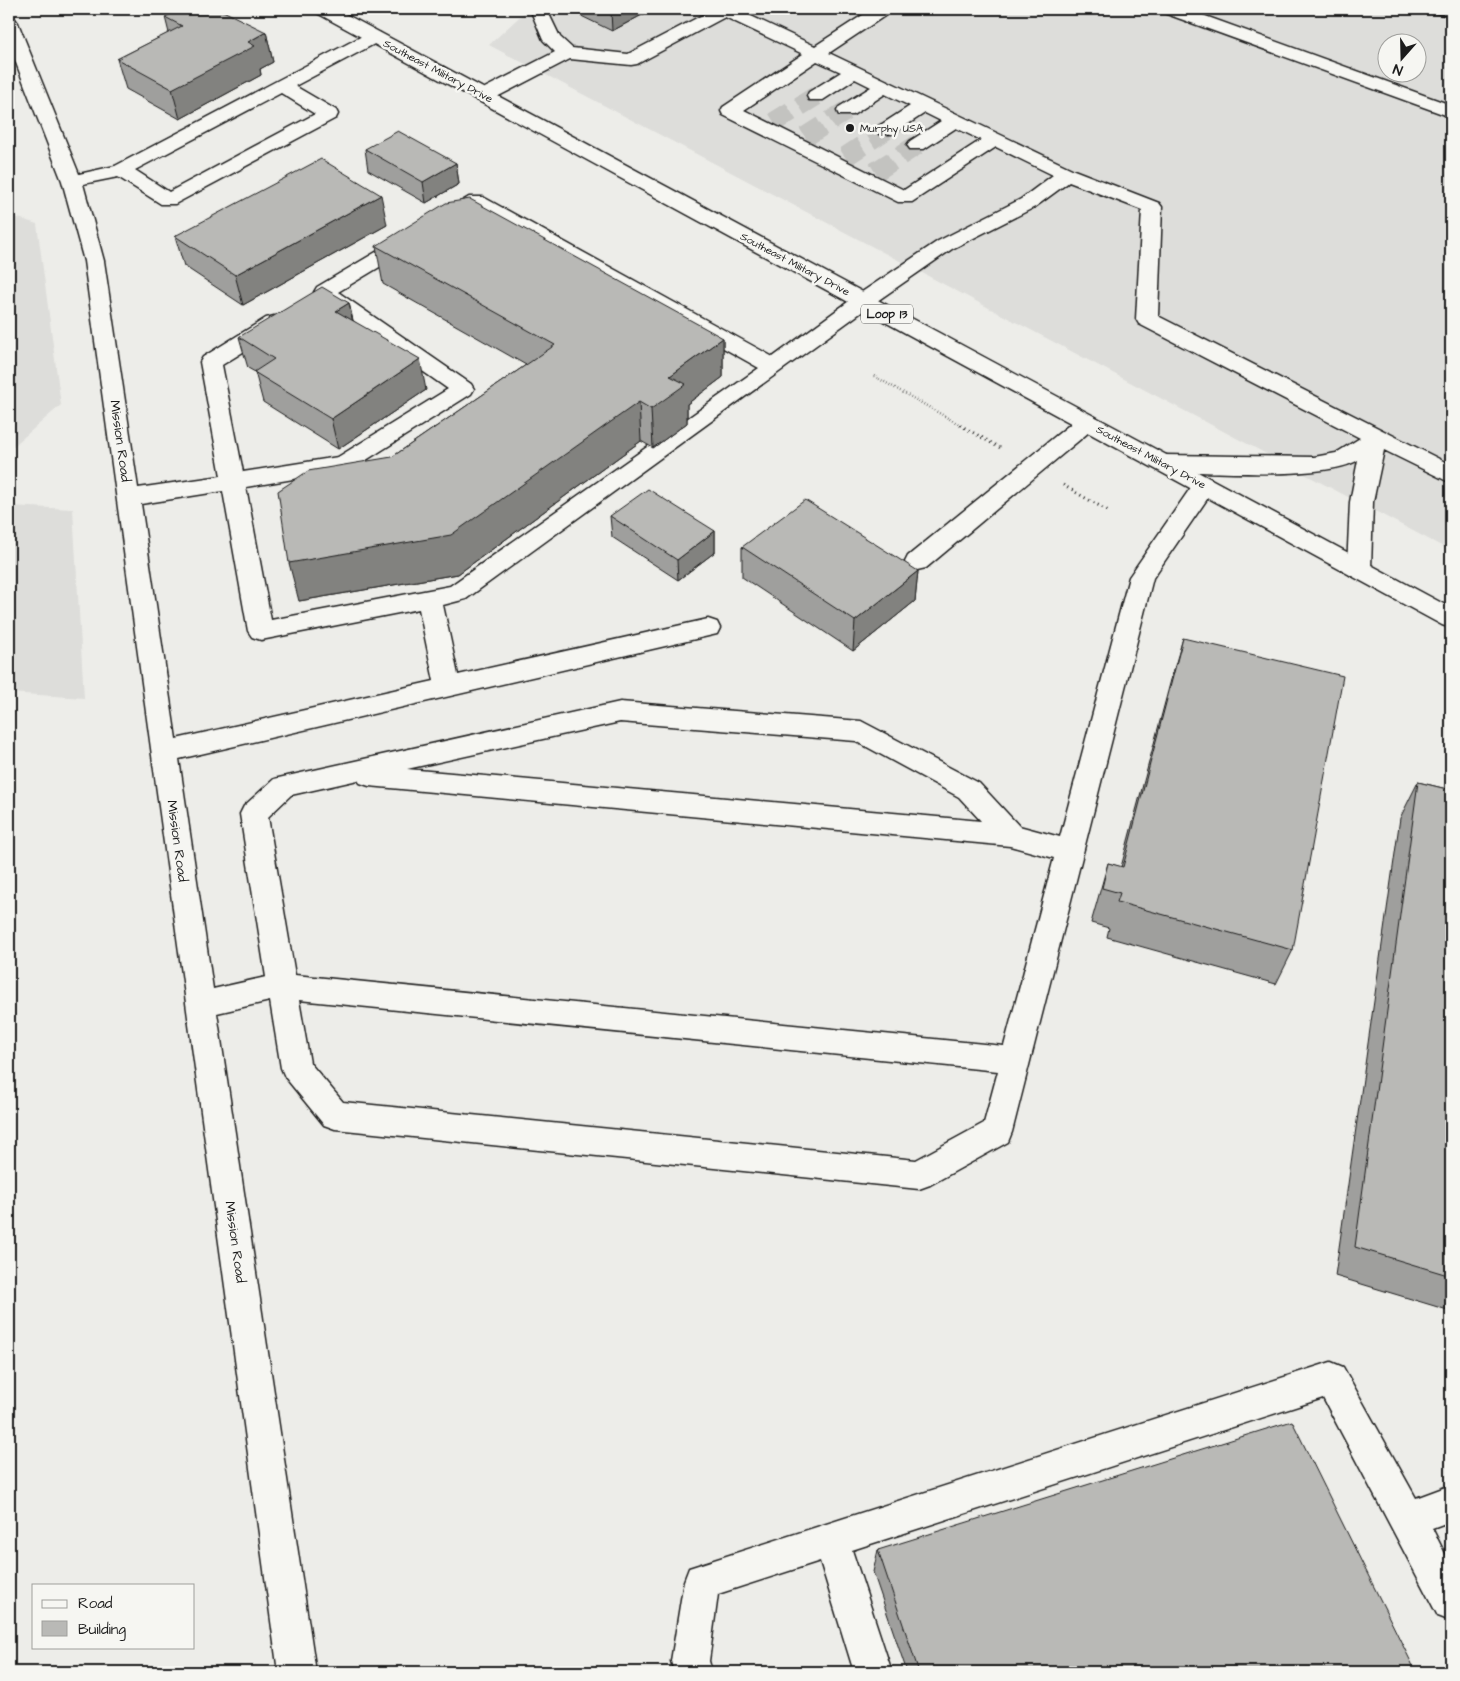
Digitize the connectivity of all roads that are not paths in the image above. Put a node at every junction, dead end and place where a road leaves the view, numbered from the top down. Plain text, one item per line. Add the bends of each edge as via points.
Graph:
1 (323, 9) edge
2 (540, 9) edge
3 (726, 9) edge
4 (883, 9) edge
5 (1170, 9) edge
6 (1441, 9) edge
7 (1451, 11) edge
8 (9, 23) edge
9 (374, 37) junction
10 (567, 54) junction
11 (817, 54) junction
12 (854, 72) junction
13 (281, 85) junction
14 (885, 86) junction
15 (484, 96) junction
16 (816, 96) tunnel mouth
17 (925, 105) junction
18 (846, 111) tunnel mouth
19 (1451, 111) edge
20 (955, 120) junction
21 (886, 130) tunnel mouth
22 (995, 139) junction
23 (917, 145) tunnel mouth
24 (122, 170) junction
25 (1067, 174) junction
26 (72, 181) junction
27 (863, 301) junction
28 (308, 302) junction
29 (774, 367) junction
30 (1087, 422) junction
31 (1376, 436) junction
32 (1162, 463) junction
33 (1451, 475) edge
34 (233, 481) junction
35 (1204, 486) junction
36 (128, 498) junction
37 (917, 562) dead end
38 (1358, 569) junction
39 (429, 598) junction
40 (1451, 619) edge
41 (708, 628) dead end
42 (448, 687) junction
43 (164, 752) junction
44 (342, 773) junction
45 (1010, 835) junction
46 (1070, 851) junction
47 (282, 986) junction
48 (201, 1004) junction
49 (1014, 1060) junction
50 (1451, 1504) edge
51 (1408, 1519) junction
52 (831, 1539) junction
53 (1451, 1603) edge
54 (297, 1672) edge
55 (693, 1672) edge
56 (873, 1672) edge

1 - 9 street, Southeast Military Drive / Loop 13
2 - 10 street via 552,40
3 - 10 street via 631,60
3 - 11 street
4 - 11 street
5 - 19 street
6 - 7 street
8 - 26 street, Mission Road
9 - 13 street
9 - 15 street, Southeast Military Drive / Loop 13
10 - 15 street
11 - 12 street
11 - 22 street via 730,111 800,140 870,175 906,198
12 - 14 street
12 - 16 street
13 - 24 street
13 - 24 street via 329,114 168,200
14 - 17 street
14 - 18 street
15 - 27 street, Southeast Military Drive / Loop 13
17 - 20 street
17 - 21 street
20 - 22 street
20 - 23 street
22 - 25 street
24 - 26 street
25 - 27 street via 1028,203 945,246
25 - 31 street via 1152,207 1147,319
26 - 36 street, Mission Road via 94,261
27 - 29 street
27 - 30 street, Southeast Military Drive / Loop 13
28 - 29 street via 476,201
28 - 34 street via 211,362
28 - 34 street via 463,390 344,464
29 - 39 street via 457,593
30 - 32 street, Southeast Military Drive / Loop 13
30 - 37 street
31 - 32 street via 1343,459 1314,465
31 - 33 street
31 - 38 street via 1360,499
32 - 35 street, Southeast Military Drive / Loop 13
34 - 36 street
34 - 39 street via 261,631
35 - 38 street, Southeast Military Drive / Loop 13
35 - 46 street via 1141,577
36 - 43 street, Mission Road
38 - 40 street, Southeast Military Drive / Loop 13
39 - 42 street
41 - 42 street
42 - 43 street
43 - 48 street, Mission Road
44 - 45 street
44 - 45 street via 620,712 861,731 969,790
44 - 47 street via 283,786 254,814
45 - 46 street
46 - 49 street
47 - 48 street
47 - 49 street
47 - 49 street via 296,1068 335,1115 919,1175 997,1132
48 - 54 street, Mission Road
50 - 51 street
51 - 52 street via 1331,1379
51 - 53 street
52 - 55 street via 702,1581 690,1661
52 - 56 street

